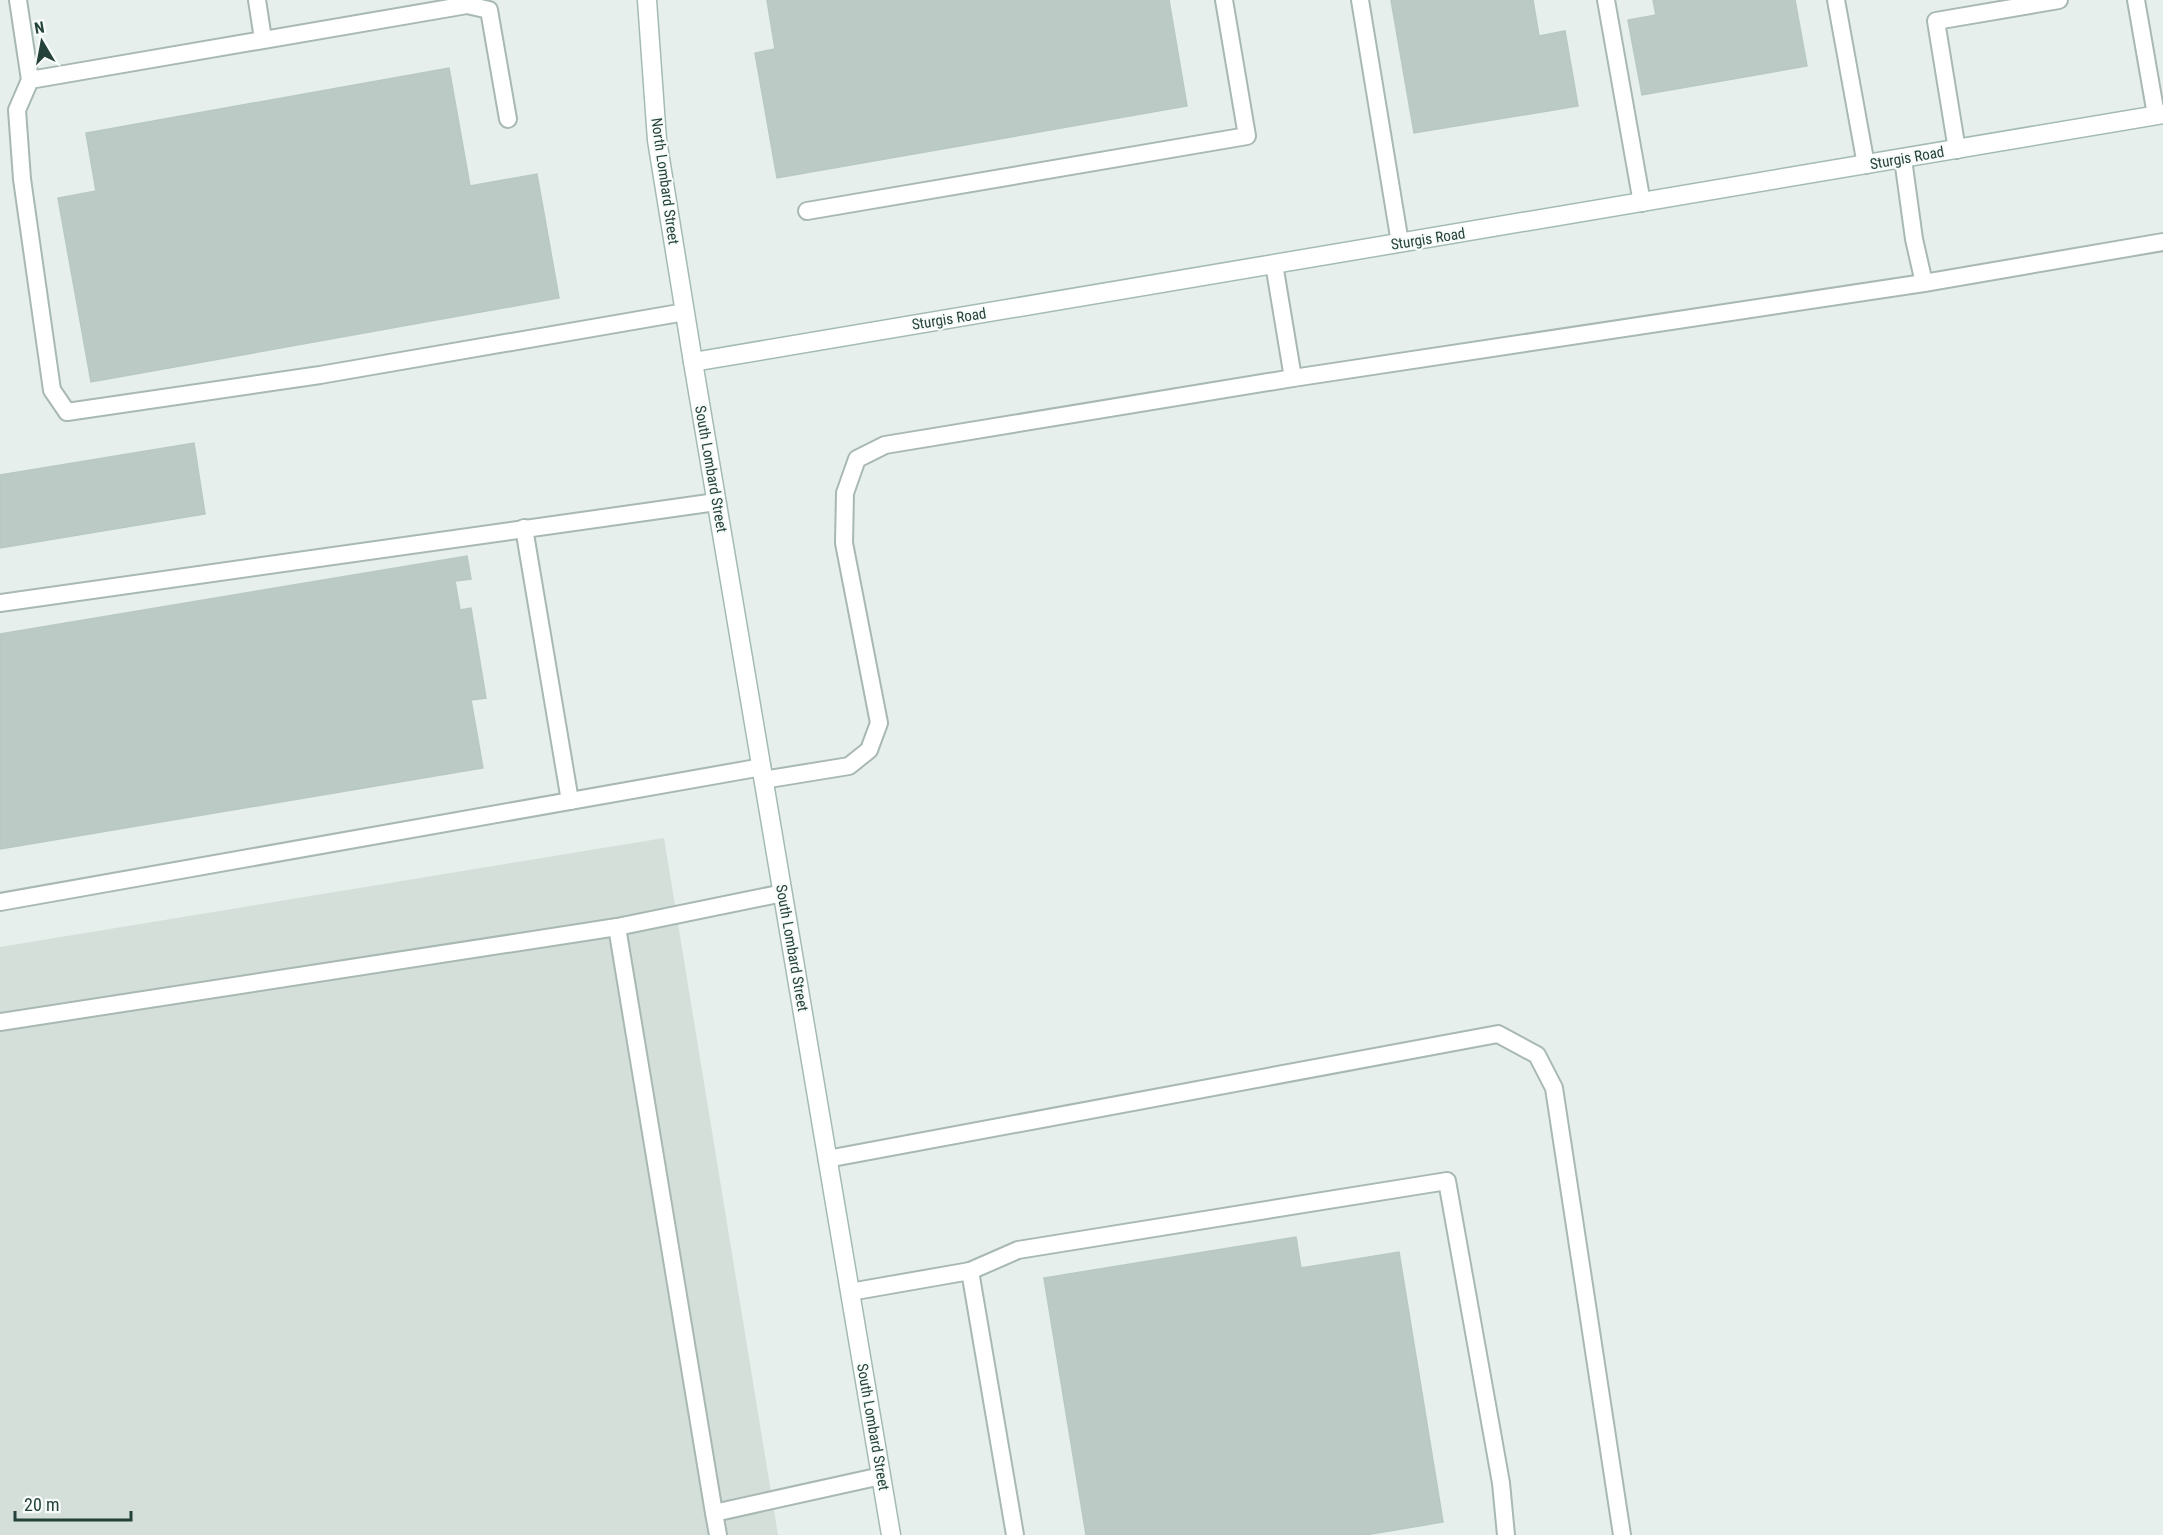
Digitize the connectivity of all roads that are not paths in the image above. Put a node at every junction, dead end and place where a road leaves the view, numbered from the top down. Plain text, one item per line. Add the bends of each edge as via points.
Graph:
1 (18, 0) edge
2 (257, 0) edge
3 (647, 0) edge
4 (1224, 0) edge
5 (1360, 0) edge
6 (1606, 0) edge
7 (1836, 0) edge
8 (2059, 0) edge
9 (2136, 0) edge
10 (263, 39) junction
11 (30, 80) junction
12 (2159, 115) edge
13 (508, 119) dead end
14 (1957, 150) junction
15 (1903, 159) junction
16 (1866, 165) junction
17 (1642, 203) junction
18 (807, 211) dead end
19 (2163, 242) edge
20 (1400, 243) junction
21 (1274, 264) junction
22 (1924, 283) junction
23 (685, 312) junction
24 (693, 362) junction
25 (1293, 378) junction
26 (716, 502) junction
27 (524, 528) junction
28 (0, 603) edge
29 (762, 773) junction
30 (570, 801) junction
31 (783, 892) junction
32 (0, 902) edge
33 (617, 927) junction
34 (0, 1022) edge
35 (827, 1159) junction
36 (970, 1271) junction
37 (850, 1292) junction
38 (881, 1476) junction
39 (714, 1513) junction
40 (718, 1535) edge
41 (891, 1535) edge
42 (1015, 1535) edge
43 (1506, 1535) edge
44 (1622, 1535) edge

1 - 11 lane
2 - 10 lane
3 - 23 street, North Lombard Street via 657,140
4 - 18 lane via 1247,136
5 - 20 lane
6 - 17 lane
7 - 16 lane
8 - 14 lane via 1936,21
9 - 12 lane
10 - 11 lane
10 - 13 lane via 466,5 489,10
11 - 23 lane via 17,110 22,179 52,390 66,412 320,375
12 - 14 street, Sturgis Road
14 - 15 street, Sturgis Road
15 - 16 street, Sturgis Road
15 - 22 lane
16 - 17 street, Sturgis Road
17 - 20 street, Sturgis Road
19 - 22 lane
20 - 21 street, Sturgis Road
21 - 24 street, Sturgis Road
21 - 25 lane
22 - 25 lane
23 - 24 street, North Lombard Street
24 - 26 street, South Lombard Street
25 - 29 lane via 885,445 857,459 845,493 844,543 879,723 869,750 849,766
26 - 27 lane
26 - 29 street, South Lombard Street
27 - 28 lane
27 - 30 lane
29 - 30 lane
29 - 31 street, South Lombard Street
30 - 32 lane
31 - 33 lane
31 - 35 street, South Lombard Street
33 - 34 lane
33 - 39 lane
35 - 37 street, South Lombard Street
35 - 44 lane via 1497,1034 1537,1055 1554,1088
36 - 37 lane
36 - 42 lane
36 - 43 lane via 1018,1250 1447,1181 1501,1483
37 - 38 street, South Lombard Street
38 - 39 lane
38 - 41 street, South Lombard Street
39 - 40 lane

